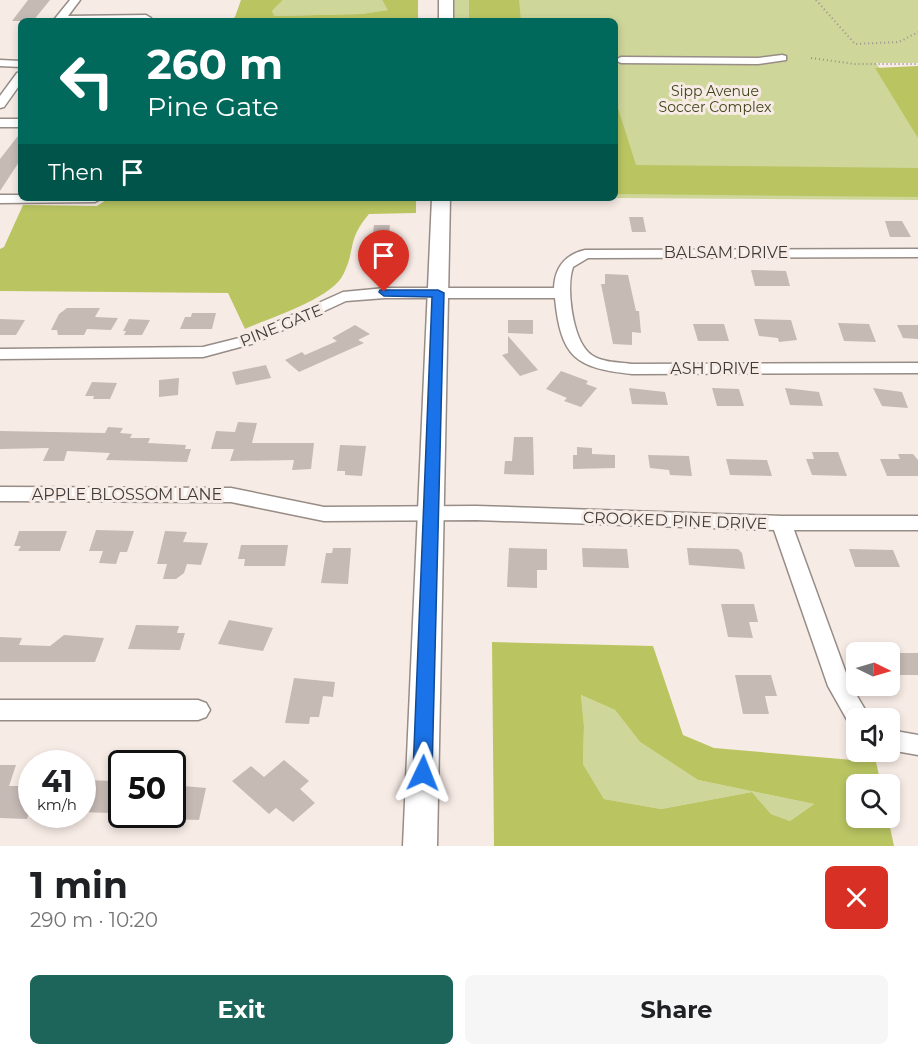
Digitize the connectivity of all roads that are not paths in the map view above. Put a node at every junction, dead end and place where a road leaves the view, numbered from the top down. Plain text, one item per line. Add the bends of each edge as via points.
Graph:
1 (75, 0) edge
2 (446, 0) edge
3 (61, 18) edge
4 (446, 18) edge
5 (782, 58) dead end
6 (621, 60) dead end
7 (0, 63) edge
8 (18, 63) edge
9 (18, 79) edge
10 (0, 104) edge
11 (0, 123) edge
12 (18, 123) edge
13 (0, 199) edge
14 (18, 199) edge
15 (441, 201) edge
16 (918, 253) edge
17 (438, 293) junction
18 (561, 293) junction
19 (0, 354) edge
20 (918, 368) edge
21 (0, 494) edge
22 (431, 513) junction
23 (782, 523) junction
24 (918, 523) edge
25 (852, 708) edge
26 (0, 710) edge
27 (198, 710) dead end
28 (900, 742) edge
29 (918, 745) edge
30 (420, 846) edge

1 - 3 street
2 - 4 main road
5 - 6 street
7 - 8 street
9 - 10 street
11 - 12 street
13 - 14 street
15 - 17 main road
16 - 18 street, BALSAM DRIVE via 594,253 572,260 564,269
17 - 18 street, PINE GATE
17 - 19 street, PINE GATE via 384,292 343,297 258,337 202,352
17 - 22 main road
18 - 20 street, ASH DRIVE via 573,345 584,357 604,365 632,369
21 - 22 street, APPLE BLOSSOM LANE via 196,493 231,495 324,514
22 - 23 street, CROOKED PINE DRIVE
22 - 30 main road
23 - 24 street, CROOKED PINE DRIVE
23 - 25 street via 839,686
26 - 27 street
28 - 29 street

